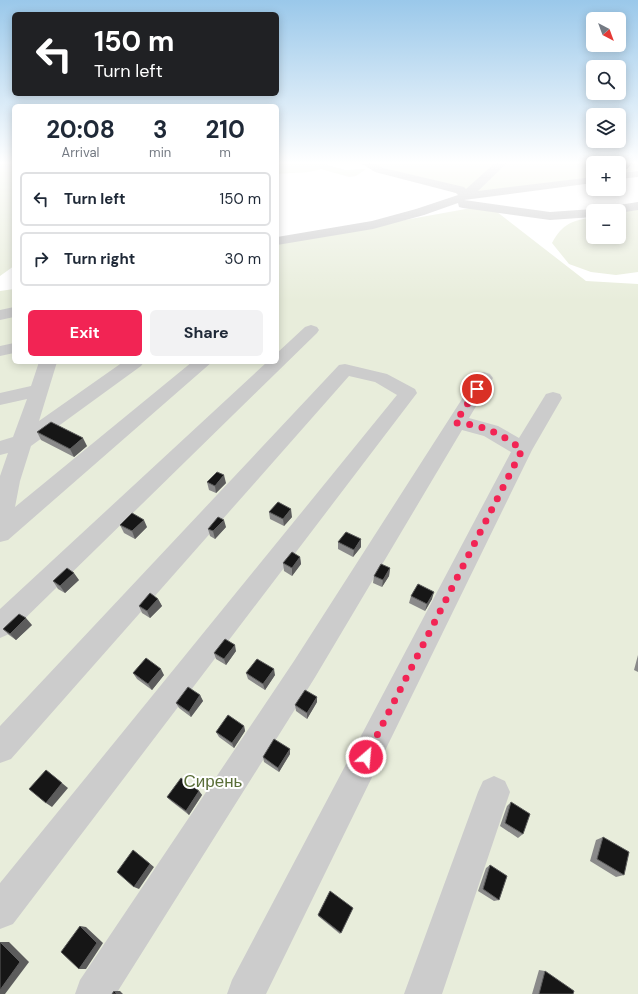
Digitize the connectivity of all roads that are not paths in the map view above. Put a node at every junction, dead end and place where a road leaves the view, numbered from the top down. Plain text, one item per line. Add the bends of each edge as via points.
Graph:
1 (426, 208) edge
2 (493, 208) edge
3 (586, 213) edge
4 (279, 241) edge
5 (12, 312) edge
6 (0, 315) edge
7 (311, 330) dead end
8 (12, 348) edge
9 (0, 351) edge
10 (279, 360) edge
11 (132, 364) edge
12 (200, 364) edge
13 (275, 364) edge
14 (48, 371) edge
15 (484, 378) dead end
16 (553, 398) dead end
17 (0, 399) edge
18 (455, 423) junction
19 (22, 442) junction
20 (0, 448) edge
21 (522, 450) junction
22 (0, 521) edge
23 (0, 626) edge
24 (0, 748) edge
25 (494, 792) dead end
26 (0, 911) edge
27 (94, 994) edge
28 (246, 994) edge
29 (423, 994) edge

1 - 4 street via 373,225
2 - 3 street via 550,216
5 - 6 street
7 - 10 street
8 - 9 street
11 - 19 street
12 - 22 street
13 - 23 street
14 - 17 street
14 - 19 street
15 - 18 street
16 - 21 street
18 - 21 street via 470,423 496,432
18 - 27 street via 304,670
19 - 20 street
19 - 22 street via 9,481
21 - 28 street
24 - 26 street via 345,369 381,378 408,393
25 - 29 street

